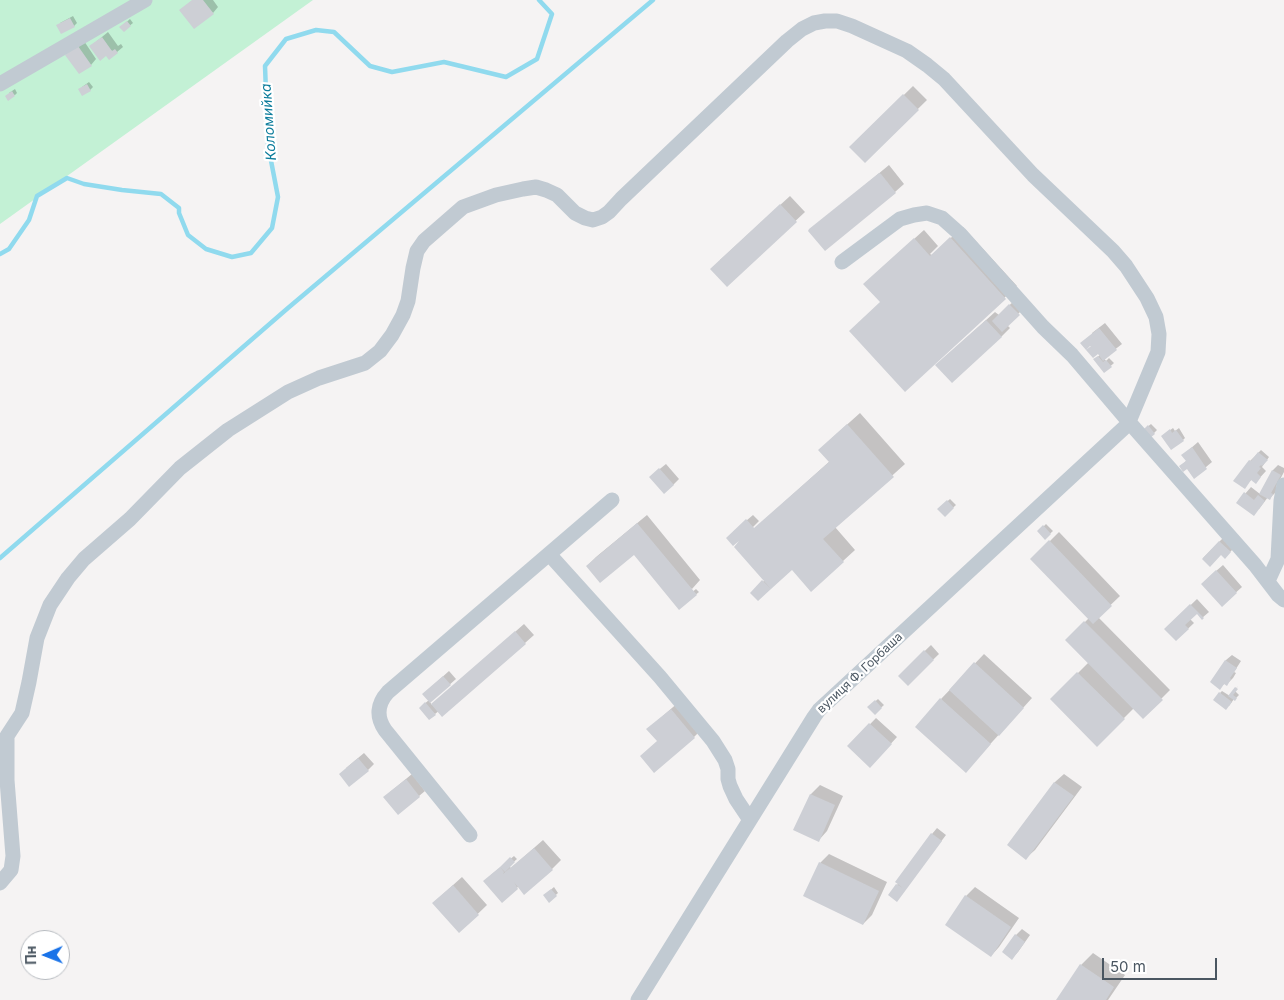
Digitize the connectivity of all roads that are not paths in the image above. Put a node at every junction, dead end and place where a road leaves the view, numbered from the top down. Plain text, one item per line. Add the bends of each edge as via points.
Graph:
1 (145, 0) edge
2 (0, 84) edge
3 (842, 262) dead end
4 (1129, 422) junction
5 (1284, 485) edge
6 (612, 500) dead end
7 (549, 554) junction
8 (1268, 581) junction
9 (1284, 600) edge
10 (750, 820) junction
11 (470, 835) dead end
12 (0, 883) edge
13 (638, 1000) edge

1 - 2 street
3 - 4 street via 900,219 927,213 942,218 1072,356
4 - 8 street
4 - 10 street, вулиця Ф. Горбаша via 819,710
4 - 12 street via 1158,352 1159,334 1156,317 1147,298 1126,266 928,65 907,51 852,26 837,21 814,23 787,41 602,217 585,218 556,195 536,188 496,195 463,207 417,251 403,315 380,351 366,363 288,392 228,430 180,468 130,519 84,559 50,605 37,638 22,713 8,736 7,780 13,856 10,870
5 - 8 street via 1278,558
6 - 7 street
7 - 10 street via 713,741 725,760 736,799
7 - 11 street via 388,692 378,710 385,730
8 - 9 street
10 - 13 street, вулиця Ф. Горбаша

